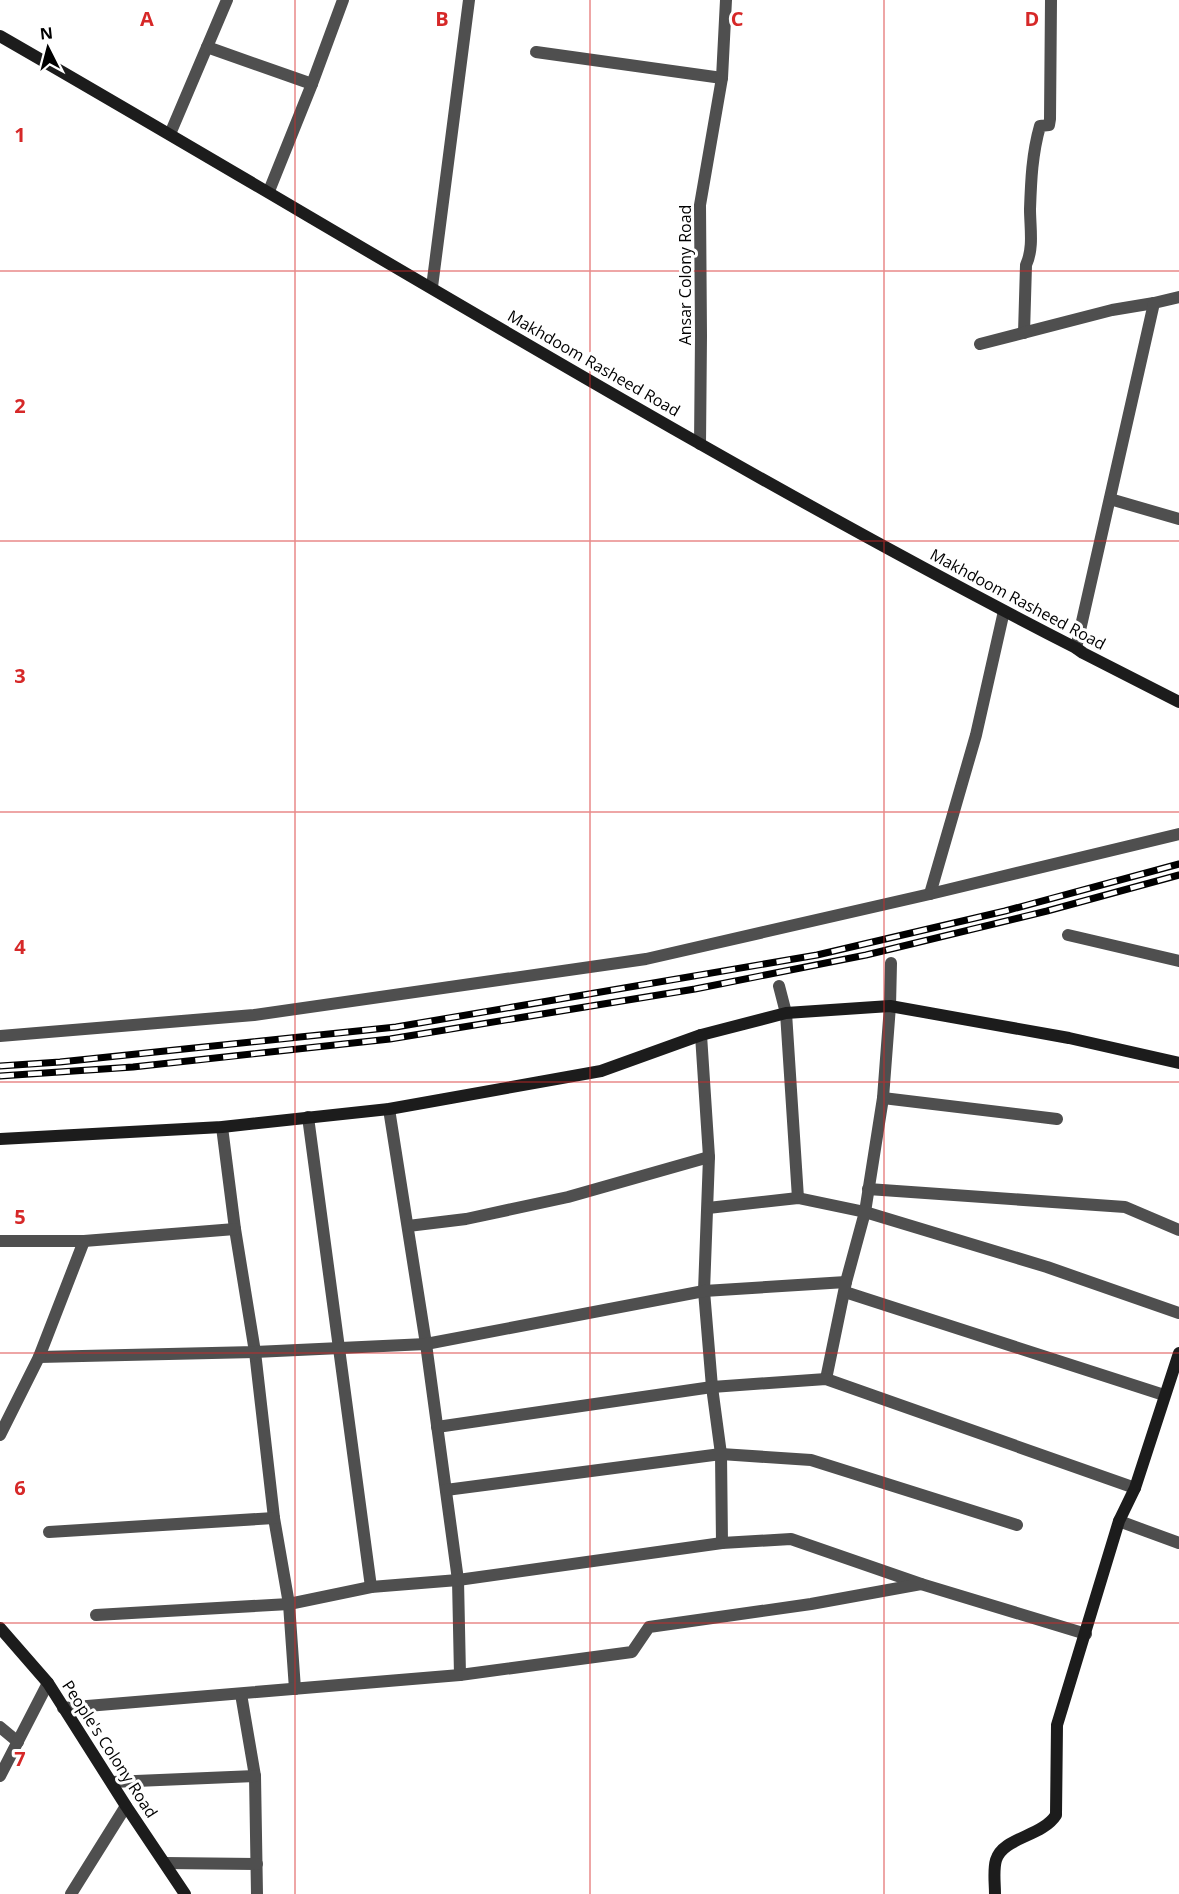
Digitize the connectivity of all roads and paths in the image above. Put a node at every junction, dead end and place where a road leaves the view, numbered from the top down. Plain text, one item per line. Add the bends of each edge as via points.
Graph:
1 (227, 0) edge
2 (343, 0) edge
3 (469, 0) edge
4 (726, 0) edge
5 (1051, 0) edge
6 (0, 36) edge
7 (207, 46) junction
8 (536, 52) dead end
9 (722, 78) junction
10 (312, 84) junction
11 (170, 134) junction
12 (269, 191) junction
13 (432, 287) junction
14 (1179, 297) edge
15 (1154, 303) junction
16 (1024, 333) junction
17 (980, 344) dead end
18 (700, 444) junction
19 (1110, 499) junction
20 (1179, 519) edge
21 (1004, 611) junction
22 (1076, 648) junction
23 (1179, 702) edge
24 (1179, 834) edge
25 (930, 894) junction
26 (1068, 935) dead end
27 (1177, 958) edge
28 (891, 963) dead end
29 (779, 986) dead end
30 (890, 1006) junction
31 (786, 1013) junction
32 (701, 1035) junction
33 (0, 1036) edge
34 (1179, 1063) edge
35 (883, 1098) junction
36 (389, 1109) junction
37 (308, 1117) junction
38 (1057, 1119) dead end
39 (222, 1127) junction
40 (0, 1139) edge
41 (709, 1157) junction
42 (868, 1189) junction
43 (798, 1198) junction
44 (708, 1208) junction
45 (865, 1212) junction
46 (408, 1226) junction
47 (235, 1229) junction
48 (1179, 1230) edge
49 (0, 1241) edge
50 (84, 1241) junction
51 (845, 1287) junction
52 (704, 1291) junction
53 (1179, 1313) edge
54 (426, 1344) junction
55 (338, 1347) junction
56 (255, 1352) junction
57 (1179, 1353) edge
58 (39, 1357) junction
59 (826, 1379) junction
60 (712, 1387) junction
61 (1164, 1395) junction
62 (437, 1427) junction
63 (0, 1435) edge
64 (721, 1454) junction
65 (1135, 1488) junction
66 (446, 1490) junction
67 (274, 1518) junction
68 (1119, 1521) junction
69 (1017, 1525) dead end
70 (50, 1532) dead end
71 (722, 1543) junction
72 (1179, 1544) edge
73 (458, 1580) junction
74 (921, 1584) junction
75 (371, 1587) junction
76 (288, 1604) junction
77 (96, 1615) dead end
78 (0, 1628) edge
79 (1086, 1634) junction
80 (460, 1675) junction
81 (48, 1683) junction
82 (295, 1689) junction
83 (241, 1694) junction
84 (63, 1708) junction
85 (0, 1726) edge
86 (18, 1742) junction
87 (0, 1776) edge
88 (255, 1776) junction
89 (112, 1782) junction
90 (126, 1806) junction
91 (165, 1863) junction
92 (257, 1864) junction
93 (71, 1894) edge
94 (185, 1894) edge
95 (257, 1894) edge
96 (995, 1894) edge

1 - 7 street
2 - 10 street
3 - 13 street
4 - 9 street, Ansar Colony Road
5 - 16 street via 1050,119 1049,125 1040,126 1034,145
6 - 11 street, Makhdoom Rasheed Road
7 - 10 street
7 - 11 street
8 - 9 street
9 - 18 street, Ansar Colony Road via 700,205
10 - 12 street
11 - 12 street, Makhdoom Rasheed Road
12 - 13 street, Makhdoom Rasheed Road
13 - 18 street, Makhdoom Rasheed Road
14 - 15 street
15 - 16 street
15 - 19 street
16 - 17 street
18 - 21 street, Makhdoom Rasheed Road
19 - 20 street
19 - 22 street
21 - 22 street, Makhdoom Rasheed Road
21 - 25 street via 976,735
22 - 23 street, Makhdoom Rasheed Road
24 - 25 street
25 - 33 street via 646,959 254,1015
26 - 27 street
28 - 30 street
29 - 31 street
30 - 31 street
30 - 34 street via 1069,1038
30 - 35 street
31 - 32 street
31 - 43 street
32 - 36 street via 601,1071
32 - 41 street
35 - 38 street
35 - 42 street
36 - 37 street
36 - 46 street
37 - 39 street
37 - 55 street
39 - 40 street
39 - 47 street
41 - 44 street
41 - 46 street via 568,1197 466,1219
42 - 45 street
42 - 48 street via 1125,1208
43 - 44 street
43 - 45 street
44 - 52 street
45 - 51 street
45 - 53 street via 1047,1267
46 - 54 street
47 - 50 street
47 - 56 street
49 - 50 street
50 - 58 street
51 - 52 street
51 - 59 street
51 - 61 street
52 - 54 street
52 - 60 street
54 - 55 street
54 - 62 street
55 - 56 street
55 - 75 street
56 - 58 street
56 - 67 street
57 - 61 street
58 - 63 street
59 - 60 street
59 - 65 street
60 - 62 street
60 - 64 street
61 - 65 street
62 - 66 street
64 - 66 street
64 - 69 street via 811,1460
64 - 71 street
65 - 68 street
66 - 73 street
67 - 70 street
67 - 76 street
68 - 72 street
68 - 79 street
71 - 73 street
71 - 74 street via 791,1539
73 - 75 street
73 - 80 street
74 - 79 street
74 - 80 street via 811,1605 649,1627 632,1652
75 - 76 street
76 - 77 street
76 - 82 street
78 - 81 street, People's Colony Road
79 - 96 street via 1057,1725 1056,1815 1051,1824 999,1852 995,1862
80 - 82 street
81 - 84 street, People's Colony Road
81 - 86 street
82 - 83 street
83 - 84 street
83 - 88 street
84 - 89 street, People's Colony Road
85 - 86 street
86 - 87 street
88 - 89 street
88 - 92 street
89 - 90 street, People's Colony Road
90 - 91 street, People's Colony Road
90 - 93 street
91 - 92 street
91 - 94 street, People's Colony Road
92 - 95 street

